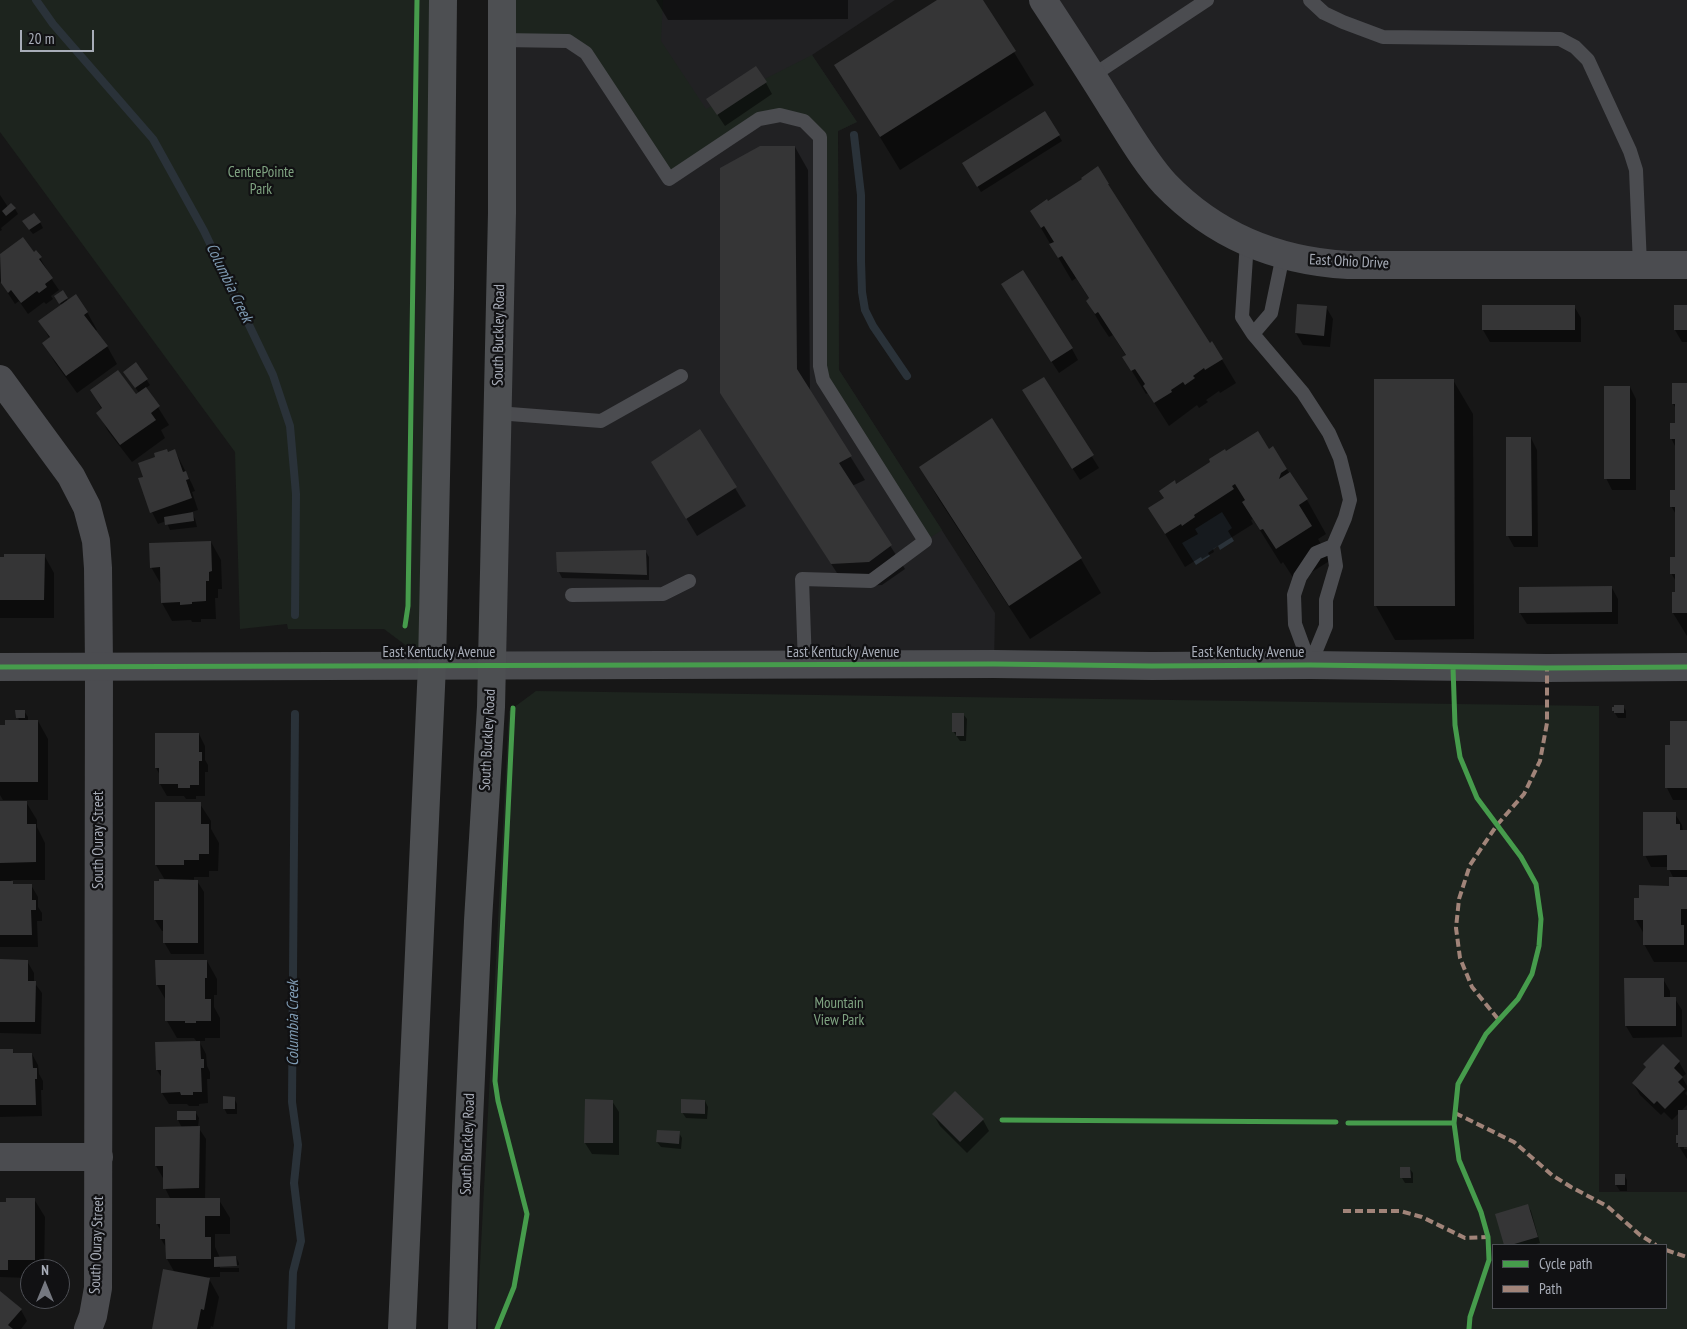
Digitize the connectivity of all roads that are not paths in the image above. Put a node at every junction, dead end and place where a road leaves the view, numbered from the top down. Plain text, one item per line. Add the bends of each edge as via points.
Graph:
1 (443, 0) edge
2 (502, 0) edge
3 (1043, 0) edge
4 (1207, 0) edge
5 (1310, 0) edge
6 (502, 40) junction
7 (1092, 76) junction
8 (1246, 242) junction
9 (1283, 255) junction
10 (1640, 264) junction
11 (1687, 264) edge
12 (1253, 334) junction
13 (681, 376) dead end
14 (0, 379) edge
15 (497, 413) junction
16 (1333, 546) junction
17 (689, 581) dead end
18 (572, 595) dead end
19 (432, 665) junction
20 (805, 665) junction
21 (1310, 665) junction
22 (99, 666) junction
23 (491, 666) junction
24 (0, 667) edge
25 (1687, 667) edge
26 (0, 1157) edge
27 (99, 1157) junction
28 (88, 1329) edge
29 (402, 1329) edge
30 (462, 1329) edge

1 - 19 main road
2 - 6 main road, South Buckley Road
3 - 7 street, East Ohio Drive
4 - 7 lane
5 - 10 lane via 1324,13 1383,37 1560,39 1575,47 1588,60 1636,170
6 - 15 main road, South Buckley Road
6 - 20 lane via 568,41 586,53 669,180 759,119 780,115 804,121 820,137 820,366 823,380 925,541 871,581 802,579
7 - 8 street, East Ohio Drive via 1164,183 1192,210
8 - 9 street, East Ohio Drive
8 - 12 lane via 1242,317
9 - 10 street, East Ohio Drive via 1322,263 1348,264
9 - 12 lane via 1272,313
10 - 11 street, East Ohio Drive
12 - 16 lane via 1303,393 1329,433 1340,458 1350,500
13 - 15 lane via 601,421
14 - 22 street, South Ouray Street via 71,476 87,507 96,541
15 - 23 main road, South Buckley Road
16 - 21 lane via 1336,566 1326,600 1326,626
16 - 21 lane via 1316,553 1300,577 1294,595 1295,624
17 - 18 lane via 664,594
19 - 22 street, East Kentucky Avenue
19 - 23 street, East Kentucky Avenue
19 - 29 main road
20 - 21 street, East Kentucky Avenue
20 - 23 street, East Kentucky Avenue
21 - 25 street, East Kentucky Avenue
22 - 24 street, East Kentucky Avenue
22 - 27 street, South Ouray Street
23 - 30 main road, South Buckley Road
26 - 27 street
27 - 28 street, South Ouray Street via 98,1288

